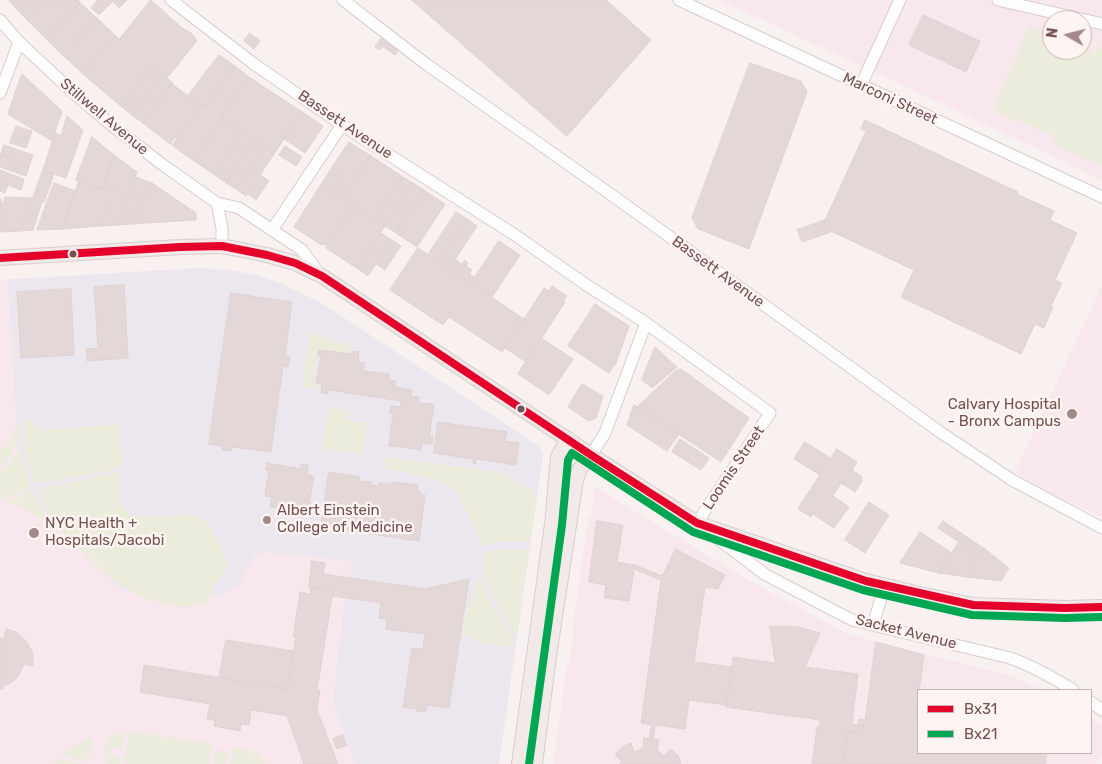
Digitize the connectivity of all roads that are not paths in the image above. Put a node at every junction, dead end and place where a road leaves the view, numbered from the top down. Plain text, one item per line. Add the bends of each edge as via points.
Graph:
1 (171, 0) edge
2 (344, 0) edge
3 (679, 0) edge
4 (900, 0) edge
5 (998, 0) edge
6 (0, 20) edge
7 (1102, 24) edge
8 (19, 42) junction
9 (861, 85) junction
10 (0, 93) edge
11 (342, 125) junction
12 (1102, 197) edge
13 (218, 203) junction
14 (272, 230) junction
15 (222, 246) junction
16 (0, 258) edge
17 (322, 276) junction
18 (646, 323) junction
19 (770, 413) joint
20 (568, 440) junction
21 (591, 455) junction
22 (697, 523) junction
23 (1102, 528) edge
24 (885, 585) junction
25 (1102, 607) edge
26 (873, 625) junction
27 (1071, 689) edge
28 (519, 764) edge
29 (535, 764) edge

1 - 11 street, Bassett Avenue via 254,64
2 - 23 street, Bassett Avenue via 426,64 940,432 1012,480
3 - 9 street, Marconi Street
4 - 9 street
5 - 7 street
6 - 8 street, Stillwell Avenue
8 - 10 street
8 - 13 street, Stillwell Avenue via 110,124 163,166
9 - 12 street, Marconi Street
11 - 14 street
11 - 18 street, Bassett Avenue
13 - 14 street, Stillwell Avenue via 239,208
13 - 15 street
14 - 17 street, Stillwell Avenue via 302,250
15 - 16 main road
15 - 17 main road via 295,263
17 - 20 main road
18 - 19 street, Bassett Avenue
18 - 21 street via 605,433
19 - 22 street, Loomis Street
20 - 21 main road
20 - 28 main road via 558,457
21 - 22 main road
21 - 29 main road via 576,480
22 - 24 main road
22 - 26 street, Sacket Avenue via 766,575 850,619
24 - 25 main road via 974,605
24 - 26 street
26 - 27 street, Sacket Avenue via 1023,663

